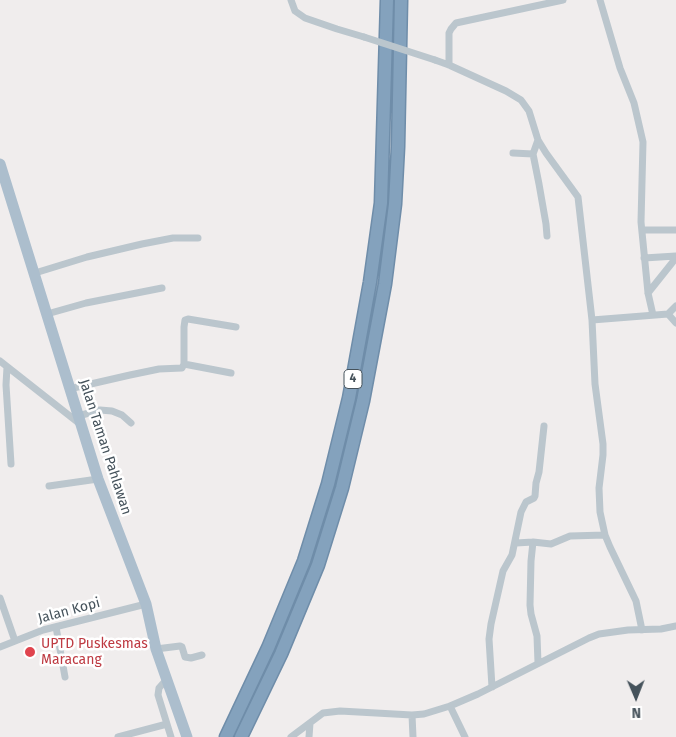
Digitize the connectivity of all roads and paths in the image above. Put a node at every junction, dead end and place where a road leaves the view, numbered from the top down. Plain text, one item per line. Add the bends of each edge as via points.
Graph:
1 (291, 0) edge
2 (387, 0) edge
3 (401, 0) edge
4 (563, 0) edge
5 (600, 0) edge
6 (449, 64) junction
7 (538, 140) junction
8 (513, 153) dead end
9 (533, 154) junction
10 (0, 164) edge
11 (642, 230) junction
12 (676, 230) edge
13 (547, 236) dead end
14 (198, 238) dead end
15 (676, 257) edge
16 (644, 258) junction
17 (35, 273) junction
18 (162, 288) dead end
19 (648, 293) junction
20 (676, 306) edge
21 (47, 314) junction
22 (668, 314) junction
23 (653, 315) junction
24 (592, 320) junction
25 (676, 323) edge
26 (236, 327) dead end
27 (0, 361) edge
28 (184, 364) junction
29 (8, 367) junction
30 (231, 373) dead end
31 (71, 394) junction
32 (58, 407) junction
33 (79, 420) junction
34 (131, 423) dead end
35 (544, 426) dead end
36 (11, 464) dead end
37 (98, 479) junction
38 (49, 486) dead end
39 (605, 535) junction
40 (533, 542) junction
41 (516, 543) junction
42 (0, 598) edge
43 (146, 604) junction
44 (676, 626) edge
45 (56, 627) junction
46 (642, 630) junction
47 (15, 642) junction
48 (0, 647) edge
49 (156, 649) junction
50 (202, 655) dead end
51 (538, 663) junction
52 (65, 677) dead end
53 (167, 679) junction
54 (492, 687) junction
55 (450, 706) junction
56 (412, 714) junction
57 (310, 723) junction
58 (167, 724) junction
59 (118, 737) edge
60 (171, 737) edge
61 (187, 737) edge
62 (226, 737) edge
63 (241, 737) edge
64 (291, 737) edge
65 (309, 737) edge
66 (413, 737) edge
67 (465, 737) edge

1 - 6 street, bridge via 295,11 305,18
2 - 62 highway, 4 via 381,202 349,398 328,484 304,560 268,648
3 - 63 highway, 4 via 395,204 384,292 363,401 342,488 318,565 281,654
4 - 6 street via 456,23 450,33
5 - 11 street via 644,142
6 - 7 street via 521,100 529,111
7 - 9 street
7 - 24 street via 578,197
8 - 9 street
9 - 13 street
10 - 17 main road, Jalan Taman Pahlawan
11 - 12 street
11 - 16 street
14 - 17 street via 173,238 142,244
15 - 16 street
15 - 19 street
16 - 19 street
17 - 21 main road, Jalan Taman Pahlawan
18 - 21 street
19 - 23 street
20 - 22 street
21 - 31 main road, Jalan Taman Pahlawan
22 - 23 street
22 - 25 street
23 - 24 street
24 - 39 street via 595,384 603,444 599,505
26 - 28 street via 185,320
27 - 29 street
28 - 30 street
28 - 31 street via 182,368 130,374
29 - 32 street
29 - 36 street via 6,385
31 - 32 street
31 - 33 main road, Jalan Taman Pahlawan
32 - 33 street
33 - 34 street via 100,410 122,415
33 - 37 main road, Jalan Taman Pahlawan
35 - 41 street via 535,496 526,502 521,512
37 - 38 street
37 - 43 main road, Jalan Taman Pahlawan
39 - 40 street via 570,536 551,544
39 - 46 street via 636,601
40 - 41 street
40 - 51 street via 530,605 537,636
41 - 54 street via 503,571 491,624
42 - 47 street
43 - 45 street, Jalan Kopi
43 - 49 main road, Jalan Taman Pahlawan
44 - 46 street
45 - 47 street, Jalan Kopi
45 - 52 street
46 - 51 street via 599,634
47 - 48 street, Jalan Kopi
49 - 50 street via 180,646 185,657
49 - 53 main road, Jalan Taman Pahlawan
51 - 54 street
53 - 58 street via 159,688 158,695
53 - 61 main road, Jalan Taman Pahlawan
54 - 55 street
55 - 56 street
55 - 67 street
56 - 57 street via 328,711
56 - 66 street
57 - 64 street
57 - 65 street
58 - 59 street
58 - 60 street

